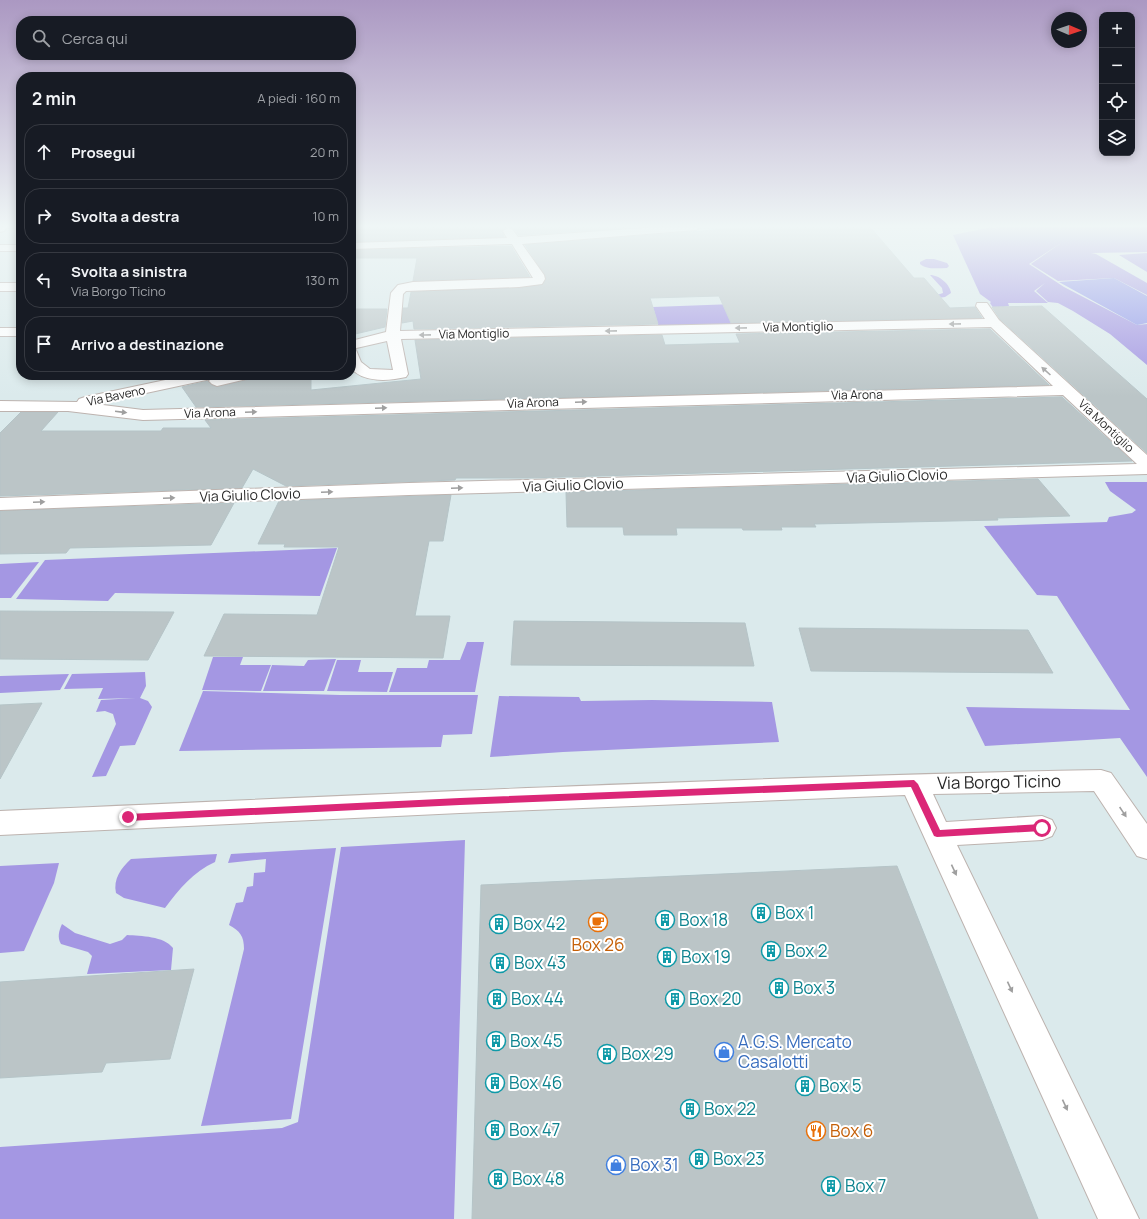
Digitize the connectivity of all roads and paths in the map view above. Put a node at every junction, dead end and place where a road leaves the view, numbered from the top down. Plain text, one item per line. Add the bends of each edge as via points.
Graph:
1 (488, 284) edge
2 (3, 287) edge
3 (16, 287) edge
4 (982, 306) dead end
5 (994, 323) junction
6 (0, 332) edge
7 (16, 332) edge
8 (393, 335) junction
9 (356, 343) edge
10 (356, 366) edge
11 (204, 380) edge
12 (1067, 390) junction
13 (0, 406) edge
14 (68, 406) junction
15 (1147, 464) edge
16 (1147, 469) edge
17 (0, 504) edge
18 (914, 784) junction
19 (0, 823) edge
20 (1042, 828) dead end
21 (937, 834) junction
22 (1147, 847) edge
23 (1119, 1219) edge

1 - 8 street via 402,288 397,293
2 - 3 street
4 - 5 street
5 -> 8 street, Via Montiglio
12 -> 5 street, Via Montiglio
6 - 7 street
8 - 9 street
8 - 10 street via 401,374 371,374
11 - 14 street, Via Baveno
14 -> 12 street, Via Arona via 143,415
12 - 15 street, Via Montiglio
13 - 14 street, Via Arona
17 -> 16 street, Via Giulio Clovio via 425,488
18 - 19 street, Via Borgo Ticino
18 - 21 street
18 -> 22 street, Via Borgo Ticino via 1101,780
20 - 21 street
21 -> 23 street

